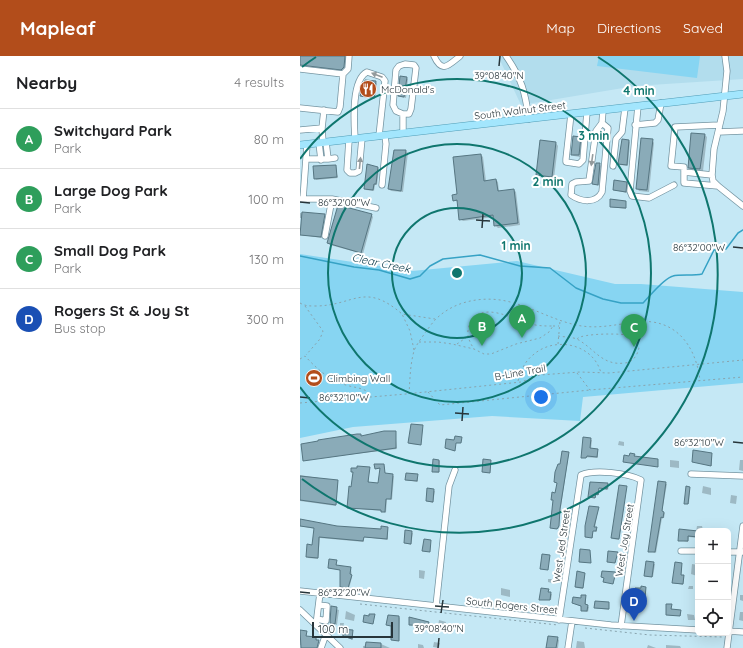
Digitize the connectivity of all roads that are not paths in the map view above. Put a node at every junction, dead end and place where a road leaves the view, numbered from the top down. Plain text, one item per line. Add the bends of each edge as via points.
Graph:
1 (349, 56) edge
2 (434, 56) edge
3 (460, 56) edge
4 (506, 56) edge
5 (725, 56) edge
6 (300, 69) edge
7 (344, 74) junction
8 (743, 94) edge
9 (724, 96) junction
10 (661, 103) junction
11 (638, 106) junction
12 (300, 108) edge
13 (625, 108) junction
14 (324, 110) junction
15 (603, 110) junction
16 (587, 112) junction
17 (403, 114) junction
18 (570, 114) junction
19 (529, 119) junction
20 (602, 123) junction
21 (636, 125) junction
22 (719, 125) junction
23 (322, 128) junction
24 (300, 130) edge
25 (743, 131) edge
26 (718, 132) junction
27 (403, 134) junction
28 (382, 136) junction
29 (355, 139) junction
30 (323, 143) junction
31 (304, 145) edge
32 (335, 158) dead end
33 (328, 159) junction
34 (307, 160) junction
35 (321, 160) junction
36 (613, 166) dead end
37 (684, 172) junction
38 (712, 175) junction
39 (382, 185) dead end
40 (674, 185) dead end
41 (718, 186) junction
42 (332, 199) junction
43 (301, 200) edge
44 (743, 206) edge
45 (376, 208) dead end
46 (325, 236) dead end
47 (455, 470) dead end
48 (691, 474) dead end
49 (743, 476) edge
50 (641, 480) joint
51 (743, 526) edge
52 (681, 551) dead end
53 (695, 551) edge
54 (741, 552) edge
55 (300, 591) edge
56 (320, 594) junction
57 (436, 606) junction
58 (300, 610) edge
59 (731, 618) edge
60 (572, 621) junction
61 (317, 622) junction
62 (559, 623) junction
63 (621, 626) junction
64 (695, 630) edge
65 (731, 631) edge
66 (743, 632) edge
67 (326, 634) junction
68 (728, 636) edge
69 (321, 648) edge
70 (340, 648) edge
71 (568, 648) edge
72 (727, 648) edge

1 - 7 street via 348,69
2 - 3 street via 438,65 444,67
4 - 19 street via 525,90
5 - 9 street
6 - 7 street
7 - 14 street via 338,112
8 - 9 main road, South Walnut Street
9 - 10 main road, South Walnut Street
9 - 22 street
10 - 11 main road, South Walnut Street
10 - 21 street via 658,120 655,123
11 - 13 main road, South Walnut Street
11 - 21 street
12 - 14 street
13 - 15 main road, South Walnut Street
13 - 36 street via 622,132 616,139
14 - 23 street
15 - 16 main road, South Walnut Street
15 - 20 street
16 - 18 main road, South Walnut Street
16 - 18 street via 583,160 579,164 566,162
17 - 17 street via 409,114 411,109 416,68 414,65 405,64 396,70 393,105 396,111
17 - 27 street
18 - 19 main road, South Walnut Street
19 - 27 main road, South Walnut Street
20 -> 20 street via 596,131 589,181 576,182 570,189 571,195 576,198 595,201 602,192 608,128
21 - 40 street via 630,191 632,196 649,198
22 - 26 street
22 - 37 street via 675,127 671,166 684,167
23 - 24 street
23 - 30 street
25 - 26 street
26 - 38 street
27 - 28 main road, South Walnut Street
28 - 29 main road, South Walnut Street
28 -> 29 street via 385,80 367,72 357,82
28 - 39 street via 386,144
29 -> 29 street via 347,170 355,174 359,171
29 - 30 main road, South Walnut Street
30 - 31 main road, South Walnut Street
30 - 33 street
30 - 35 street
31 - 34 street
32 - 33 street
33 - 35 street
34 - 35 street
34 - 43 street
37 - 38 street
37 - 41 street via 684,184
38 - 41 street
41 - 44 street
42 - 43 street
42 - 45 street
42 - 46 street
47 - 57 street via 449,486
48 - 49 street
50 - 62 street, West Jed Street via 598,472 581,475
50 - 63 street, West Joy Street
51 - 54 street
52 - 53 street
54 - 59 street
55 - 56 street, South Rogers Street
56 - 57 street, South Rogers Street
56 - 61 street
57 - 62 street, South Rogers Street
58 - 61 street
60 - 62 street, South Rogers Street
60 - 63 street, South Rogers Street
60 - 71 street
61 - 67 street
63 - 64 street, South Rogers Street
65 - 66 street
67 - 69 street
67 - 70 street
68 - 72 street

